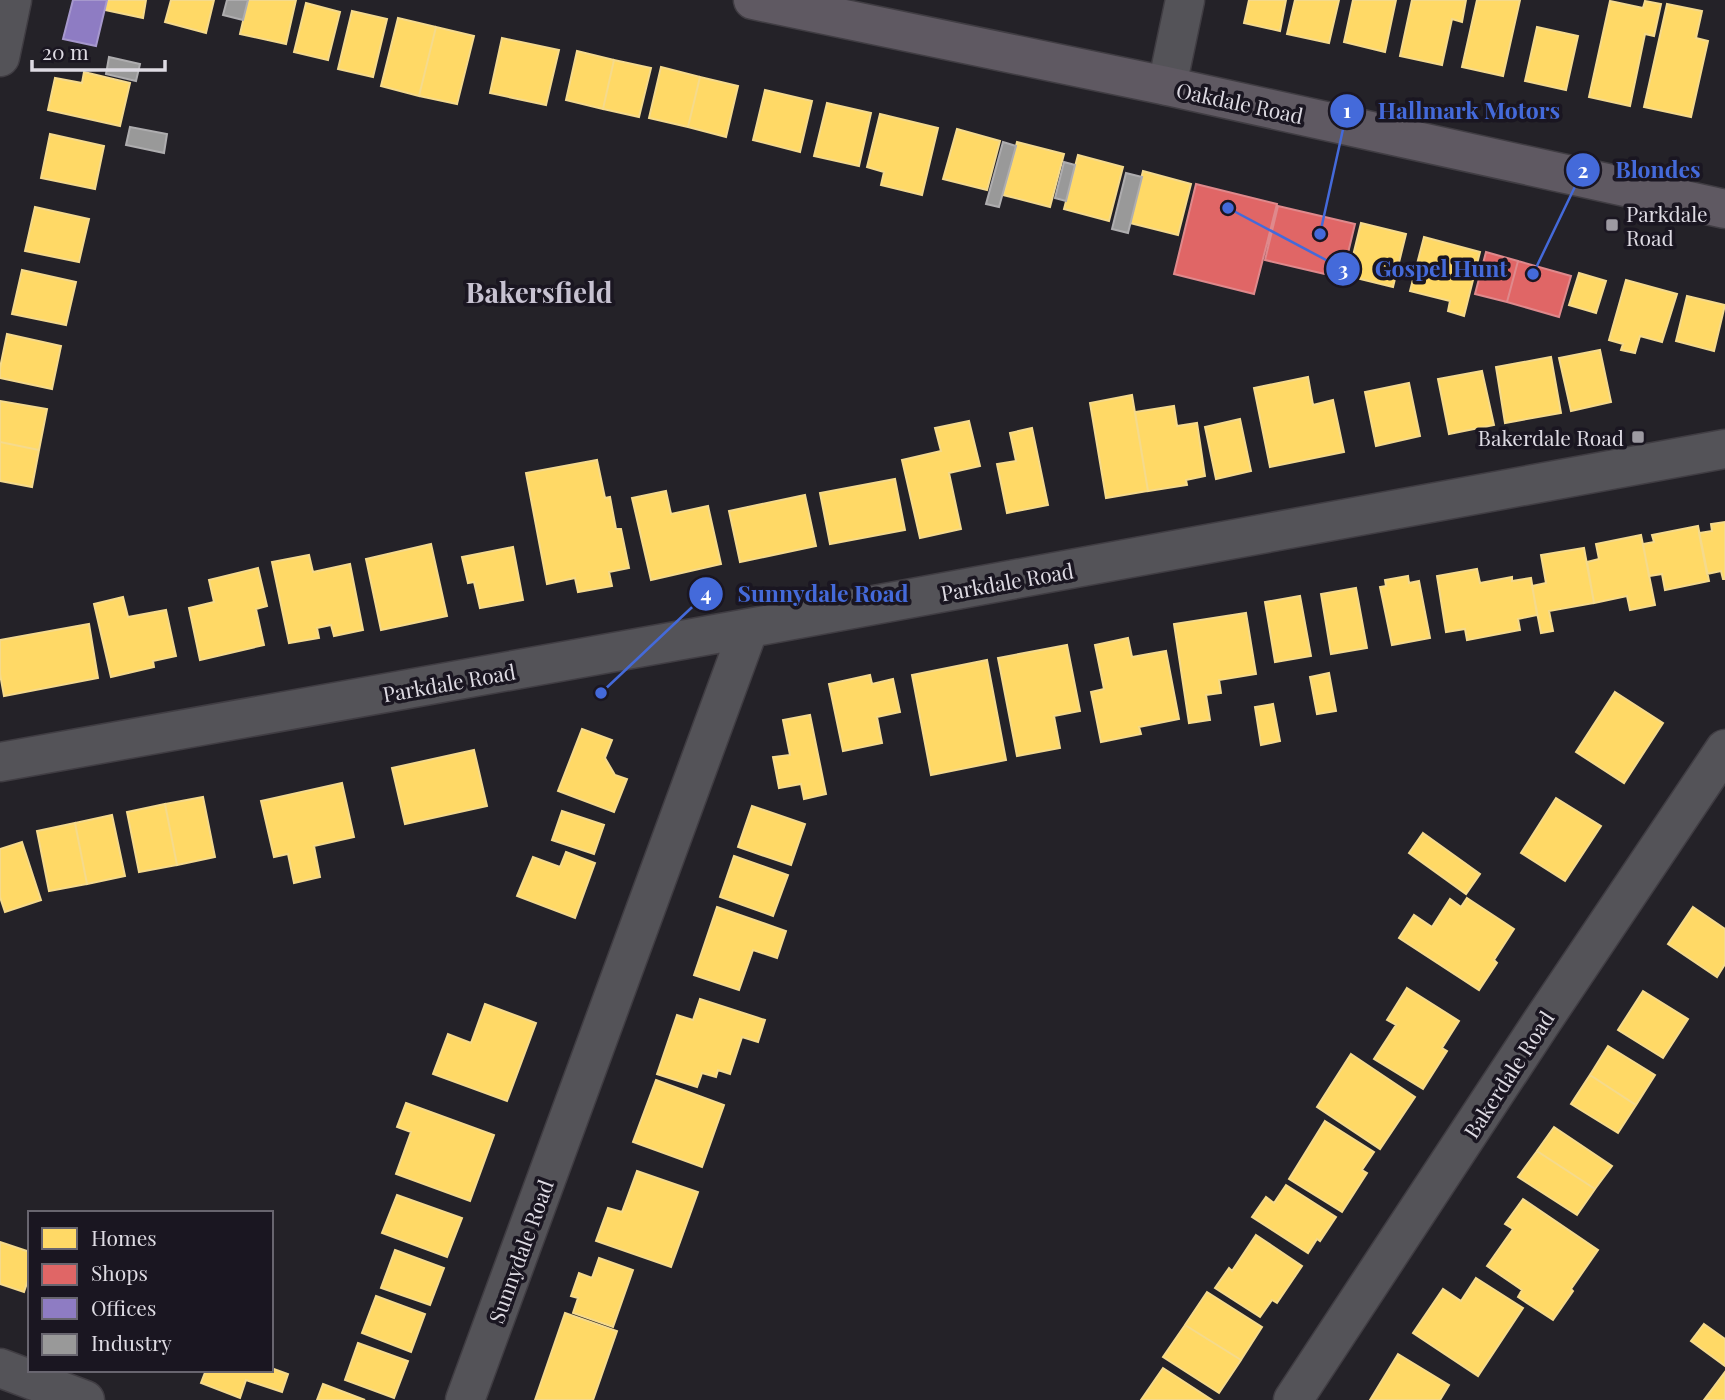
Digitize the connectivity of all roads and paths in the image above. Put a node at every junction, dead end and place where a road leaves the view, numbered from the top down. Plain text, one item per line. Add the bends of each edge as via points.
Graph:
1 (12, 0) edge
2 (753, 0) edge
3 (1185, 0) edge
4 (0, 57) edge
5 (1167, 86) junction
6 (1725, 209) edge
7 (1725, 449) edge
8 (749, 628) junction
9 (1725, 748) edge
10 (0, 762) edge
11 (0, 1368) edge
12 (85, 1400) edge
13 (465, 1400) edge
14 (1293, 1400) edge

1 - 4 street
2 - 5 street, Oakdale Road
3 - 5 street
5 - 6 street, Oakdale Road
7 - 8 street, Parkdale Road
8 - 10 street, Parkdale Road
8 - 13 street, Sunnydale Road
9 - 14 street, Bakerdale Road
11 - 12 street

